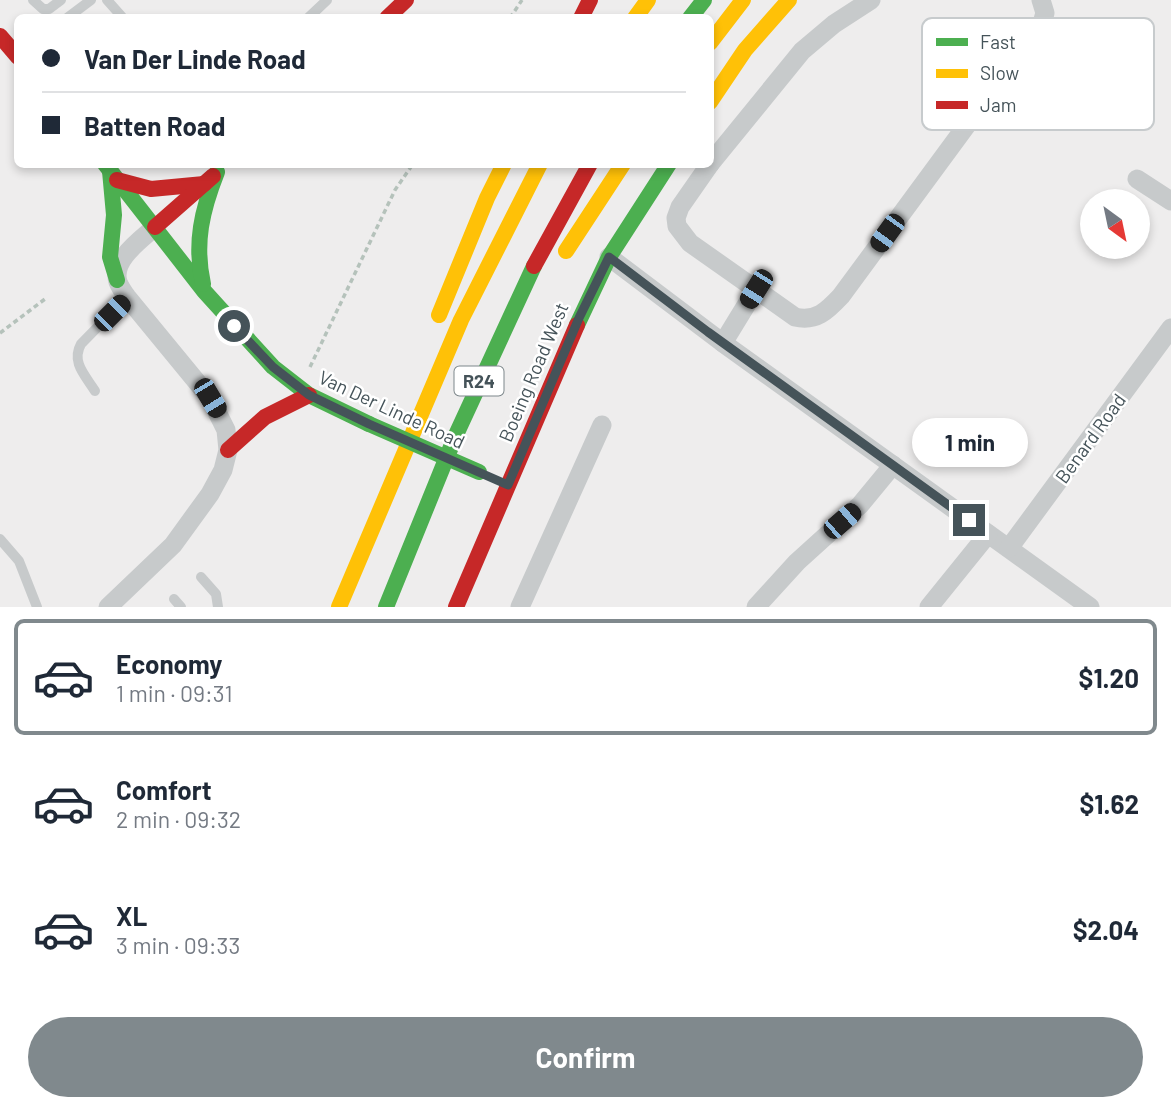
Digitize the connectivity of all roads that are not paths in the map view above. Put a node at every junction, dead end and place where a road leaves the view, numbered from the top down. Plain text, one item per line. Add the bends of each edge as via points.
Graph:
1 (33, 0) edge
2 (61, 0) edge
3 (91, 0) edge
4 (107, 0) edge
5 (327, 0) edge
6 (406, 0) edge
7 (704, 0) edge
8 (743, 0) edge
9 (789, 0) edge
10 (871, 0) edge
11 (1041, 0) edge
12 (72, 14) edge
13 (119, 14) edge
14 (312, 14) edge
15 (391, 14) edge
16 (693, 14) edge
17 (1044, 18) edge
18 (0, 36) edge
19 (714, 38) edge
20 (14, 52) edge
21 (714, 96) edge
22 (963, 130) edge
23 (714, 159) edge
24 (221, 168) edge
25 (502, 168) edge
26 (538, 168) edge
27 (588, 168) edge
28 (621, 168) edge
29 (667, 168) edge
30 (707, 168) edge
31 (111, 172) edge
32 (1137, 178) dead end
33 (204, 184) junction
34 (1171, 201) edge
35 (155, 227) junction
36 (609, 257) junction
37 (558, 263) dead end
38 (122, 289) junction
39 (756, 289) junction
40 (204, 290) junction
41 (533, 305) dead end
42 (1171, 328) edge
43 (432, 331) dead end
44 (723, 343) junction
45 (95, 391) dead end
46 (304, 391) junction
47 (398, 412) dead end
48 (602, 425) dead end
49 (228, 450) junction
50 (384, 450) dead end
51 (893, 465) junction
52 (508, 485) junction
53 (432, 489) junction
54 (355, 527) dead end
55 (988, 534) junction
56 (0, 539) edge
57 (1009, 548) junction
58 (201, 577) dead end
59 (37, 607) edge
60 (109, 607) edge
61 (219, 607) edge
62 (328, 607) edge
63 (339, 607) edge
64 (386, 607) edge
65 (456, 607) edge
66 (520, 607) edge
67 (756, 607) edge
68 (929, 607) edge
69 (1090, 607) edge

1 - 2 lane via 43,9
3 - 12 lane
4 - 13 lane
5 - 14 lane
6 - 15 main road
7 - 16 main road
8 - 19 main road
9 - 21 main road via 744,50
10 - 23 street via 802,51
11 - 17 street
18 - 20 main road
22 - 39 street via 827,311 813,318 795,317
24 - 33 main road
24 - 40 main road via 199,219 197,262
25 - 43 main road
26 - 63 main road, R24 via 461,320
27 - 53 main road, R24 via 501,329
28 - 37 main road
29 - 36 main road, Boeing Road West
30 - 39 street via 680,207 677,226 690,243
31 - 33 main road via 151,189
31 - 35 main road, Van Der Linde Road
31 - 38 main road via 114,222 110,265
32 - 34 street
33 - 35 main road
35 - 38 street via 123,259 119,267
35 - 40 main road, Van Der Linde Road
36 - 44 street
36 - 52 main road, Boeing Road West
38 - 45 lane via 76,353
38 - 49 street via 210,398 226,430
39 - 44 street
40 - 46 main road, Van Der Linde Road via 257,351
41 - 53 main road
42 - 57 street, Benard Road
44 - 51 street
46 - 49 main road via 261,417
46 - 52 main road, Van Der Linde Road, bridge
47 - 50 main road
48 - 66 street
49 - 60 street via 210,494 173,545
51 - 55 street
51 - 67 street via 860,505
52 - 65 main road, Boeing Road West
53 - 64 main road, R24
54 - 62 main road
55 - 57 street
55 - 68 street
56 - 59 lane via 19,561
57 - 69 street
58 - 61 lane via 216,594

